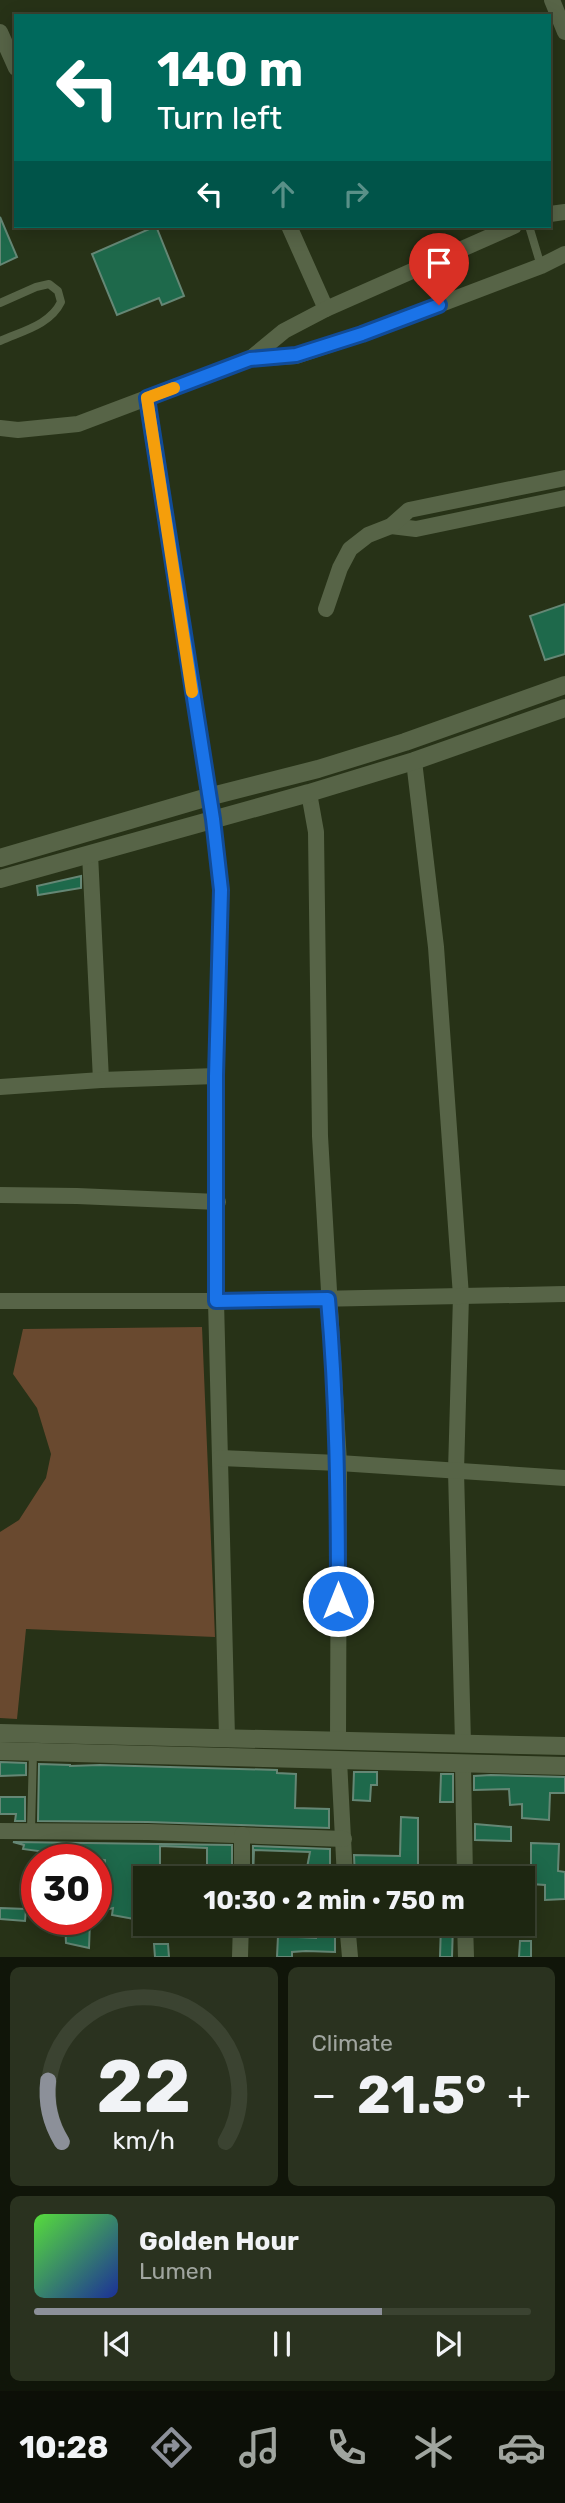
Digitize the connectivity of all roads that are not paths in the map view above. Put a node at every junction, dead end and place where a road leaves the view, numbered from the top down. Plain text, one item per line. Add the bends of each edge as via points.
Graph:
1 (552, 0) edge
2 (0, 32) edge
3 (565, 32) edge
4 (14, 64) edge
5 (290, 228) edge
6 (509, 228) edge
7 (530, 228) edge
8 (565, 254) edge
9 (541, 266) junction
10 (0, 303) edge
11 (326, 309) junction
12 (0, 341) edge
13 (250, 359) junction
14 (147, 398) junction
15 (0, 428) edge
16 (565, 478) edge
17 (565, 498) edge
18 (391, 526) junction
19 (326, 609) dead end
20 (565, 685) edge
21 (565, 708) edge
22 (414, 761) junction
23 (309, 793) junction
24 (208, 797) junction
25 (213, 819) junction
26 (90, 854) junction
27 (0, 859) edge
28 (0, 879) edge
29 (216, 1076) junction
30 (102, 1080) junction
31 (0, 1087) edge
32 (0, 1195) edge
33 (218, 1202) junction
34 (565, 1294) edge
35 (461, 1296) junction
36 (328, 1299) junction
37 (0, 1301) edge
38 (216, 1301) junction
39 (220, 1458) junction
40 (339, 1463) junction
41 (456, 1471) junction
42 (565, 1478) edge
43 (0, 1733) edge
44 (227, 1737) junction
45 (338, 1740) junction
46 (463, 1743) junction
47 (565, 1746) edge
48 (0, 1751) edge
49 (33, 1752) junction
50 (339, 1760) junction
51 (463, 1764) junction
52 (565, 1766) edge
53 (31, 1830) junction
54 (0, 1831) edge
55 (243, 1835) junction
56 (344, 1839) junction
57 (242, 1866) edge
58 (345, 1866) edge
59 (465, 1866) edge
60 (241, 1936) edge
61 (348, 1936) edge
62 (466, 1936) edge
63 (240, 1957) edge
64 (349, 1957) edge
65 (466, 1957) edge

1 - 3 street
2 - 4 street
5 - 11 street
6 - 11 street
7 - 9 lane
8 - 9 street
9 - 13 street via 329,345 296,355
10 - 12 lane via 49,284 58,290 61,302 47,320
11 - 13 street via 284,331
13 - 14 street
14 - 15 street via 78,424
14 - 24 street
16 - 18 street via 409,510
17 - 18 street via 416,529
18 - 19 street via 368,535 350,550
20 - 24 main road via 405,742
21 - 22 main road
22 - 23 main road
22 - 35 street via 436,947
23 - 25 main road
23 - 36 street via 316,832 320,1136
24 - 25 street
24 - 27 main road
25 - 26 main road
25 - 29 street via 221,890
26 - 28 main road
26 - 30 street
29 - 30 street
29 - 33 street
30 - 31 street
32 - 33 street
33 - 38 street
34 - 35 street
35 - 36 street
35 - 41 street
36 - 38 street
36 - 40 street
37 - 38 street
38 - 39 street
39 - 40 street
39 - 44 street
40 - 41 street
40 - 45 street
41 - 42 street
41 - 46 street
43 - 44 main road
44 - 45 main road
45 - 46 main road
46 - 47 main road
48 - 49 main road
49 - 50 main road
49 - 53 lane
50 - 51 main road
50 - 56 street
51 - 52 main road
51 - 59 street
53 - 54 street
53 - 55 street
55 - 56 street
55 - 57 street
56 - 58 street
60 - 63 street
61 - 64 street
62 - 65 street

